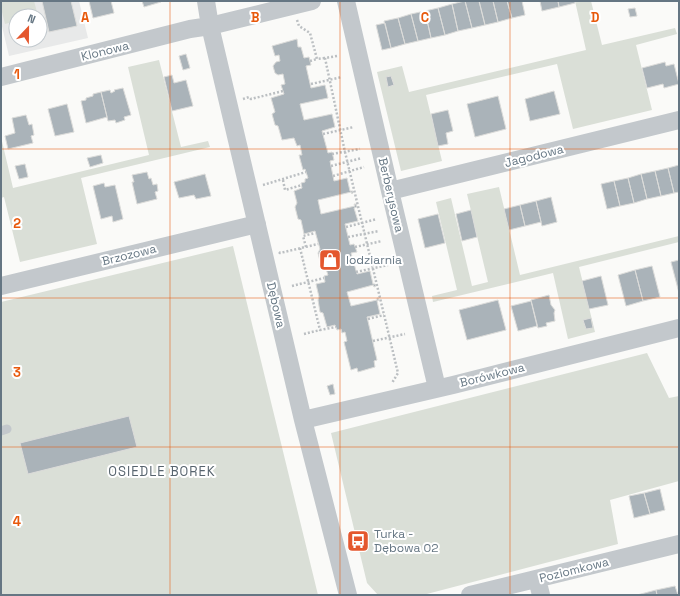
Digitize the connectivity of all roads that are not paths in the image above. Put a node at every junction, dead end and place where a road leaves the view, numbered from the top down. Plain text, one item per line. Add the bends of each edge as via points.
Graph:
1 (312, 1) edge
2 (346, 1) edge
3 (206, 10) edge
4 (1, 76) edge
5 (679, 120) edge
6 (390, 191) junction
7 (256, 224) junction
8 (1, 286) edge
9 (679, 328) edge
10 (437, 388) junction
11 (303, 420) junction
12 (679, 544) edge
13 (539, 587) edge
14 (348, 595) edge
15 (470, 595) edge

1 - 3 street, Klonowa
2 - 6 street, Berberysowa
3 - 4 street, Klonowa via 190,30
3 - 7 street, Dębowa
5 - 6 street, Jagodowa
6 - 10 street, Berberysowa
7 - 8 street, Brzozowa
7 - 11 street, Dębowa
9 - 10 street, Borówkowa
10 - 11 street, Borówkowa
11 - 14 street, Dębowa
12 - 13 street, Poziomkowa
13 - 15 street, Poziomkowa

